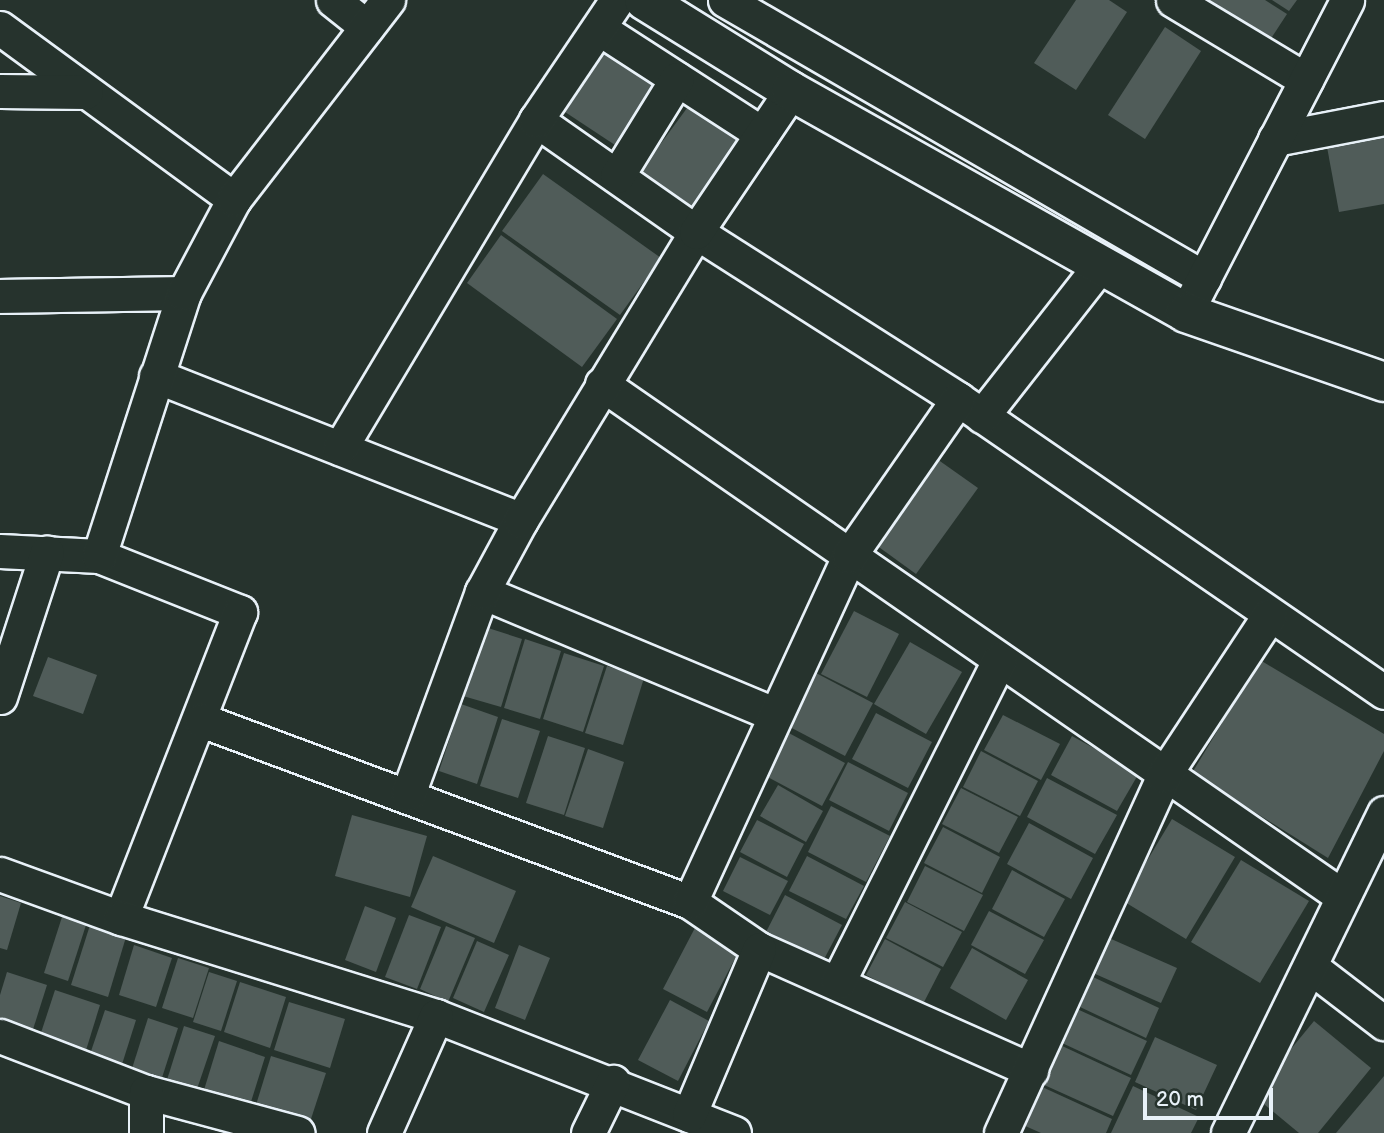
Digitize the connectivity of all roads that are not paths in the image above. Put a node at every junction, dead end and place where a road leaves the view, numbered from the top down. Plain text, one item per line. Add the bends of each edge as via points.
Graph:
1 (333, 0) edge
2 (388, 0) edge
3 (617, 0) edge
4 (644, 0) edge
5 (725, 0) edge
6 (1173, 0) edge
7 (1347, 0) edge
8 (367, 27) junction
9 (0, 28) edge
10 (600, 29) junction
11 (677, 79) junction
12 (1306, 80) junction
13 (0, 91) edge
14 (86, 92) junction
15 (791, 92) junction
16 (1384, 118) edge
17 (536, 120) junction
18 (762, 134) junction
19 (1275, 139) junction
20 (617, 176) junction
21 (234, 199) junction
22 (696, 232) junction
23 (1102, 263) junction
24 (1204, 278) junction
25 (184, 293) junction
26 (0, 296) edge
27 (1186, 313) junction
28 (156, 376) junction
29 (1384, 382) edge
30 (603, 384) junction
31 (970, 407) junction
32 (340, 448) junction
33 (521, 520) junction
34 (0, 551) edge
35 (47, 552) junction
36 (100, 556) junction
37 (849, 556) junction
38 (482, 592) junction
39 (1269, 616) junction
40 (999, 660) junction
41 (1384, 692) edge
42 (0, 697) edge
43 (773, 715) junction
44 (201, 720) junction
45 (1164, 775) junction
46 (408, 794) junction
47 (1384, 813) edge
48 (0, 874) edge
49 (1342, 896) junction
50 (690, 902) junction
51 (121, 918) junction
52 (758, 949) junction
53 (1312, 968) junction
54 (838, 982) junction
55 (436, 1016) junction
56 (1384, 1023) edge
57 (0, 1035) edge
58 (1031, 1070) junction
59 (613, 1082) junction
60 (146, 1092) junction
61 (689, 1115) junction
62 (146, 1133) edge
63 (298, 1133) edge
64 (384, 1133) edge
65 (588, 1133) edge
66 (734, 1133) edge
67 (1001, 1133) edge
68 (1228, 1133) edge

1 - 8 street
2 - 8 street
3 - 10 street
4 - 15 street
5 - 24 street
6 - 12 street
7 - 12 street
8 - 21 street
9 - 14 street
10 - 11 street
10 - 17 street
11 - 18 street
11 - 20 street
12 - 19 street
13 - 14 street
14 - 21 street
15 - 18 street
15 - 23 street
16 - 19 street
17 - 20 street
17 - 32 street
18 - 22 street
19 - 24 street
20 - 22 street
21 - 25 street
22 - 30 street
22 - 31 street
23 - 27 street
23 - 31 street
24 - 27 street
25 - 26 street
25 - 28 street
27 - 29 street
28 - 32 street
28 - 36 street
30 - 33 street
30 - 37 street
31 - 37 street
31 - 39 street
32 - 33 street
33 - 38 street
34 - 35 street
35 - 36 street
35 - 42 street
36 - 44 street via 240,612
37 - 40 street
37 - 43 street
38 - 43 street
38 - 46 street
39 - 41 street
39 - 45 street
40 - 45 street
40 - 54 street
43 - 50 street
44 - 46 street
44 - 51 street
45 - 49 street
45 - 58 street
46 - 50 street
47 - 49 street
48 - 51 street
49 - 53 street
50 - 52 street
51 - 55 street
52 - 54 street
52 - 61 street
53 - 56 street
53 - 68 street
54 - 58 street
55 - 59 street
55 - 64 street
57 - 60 street
58 - 67 street
59 - 61 street
59 - 65 street
60 - 62 street
60 - 63 street
61 - 66 street

